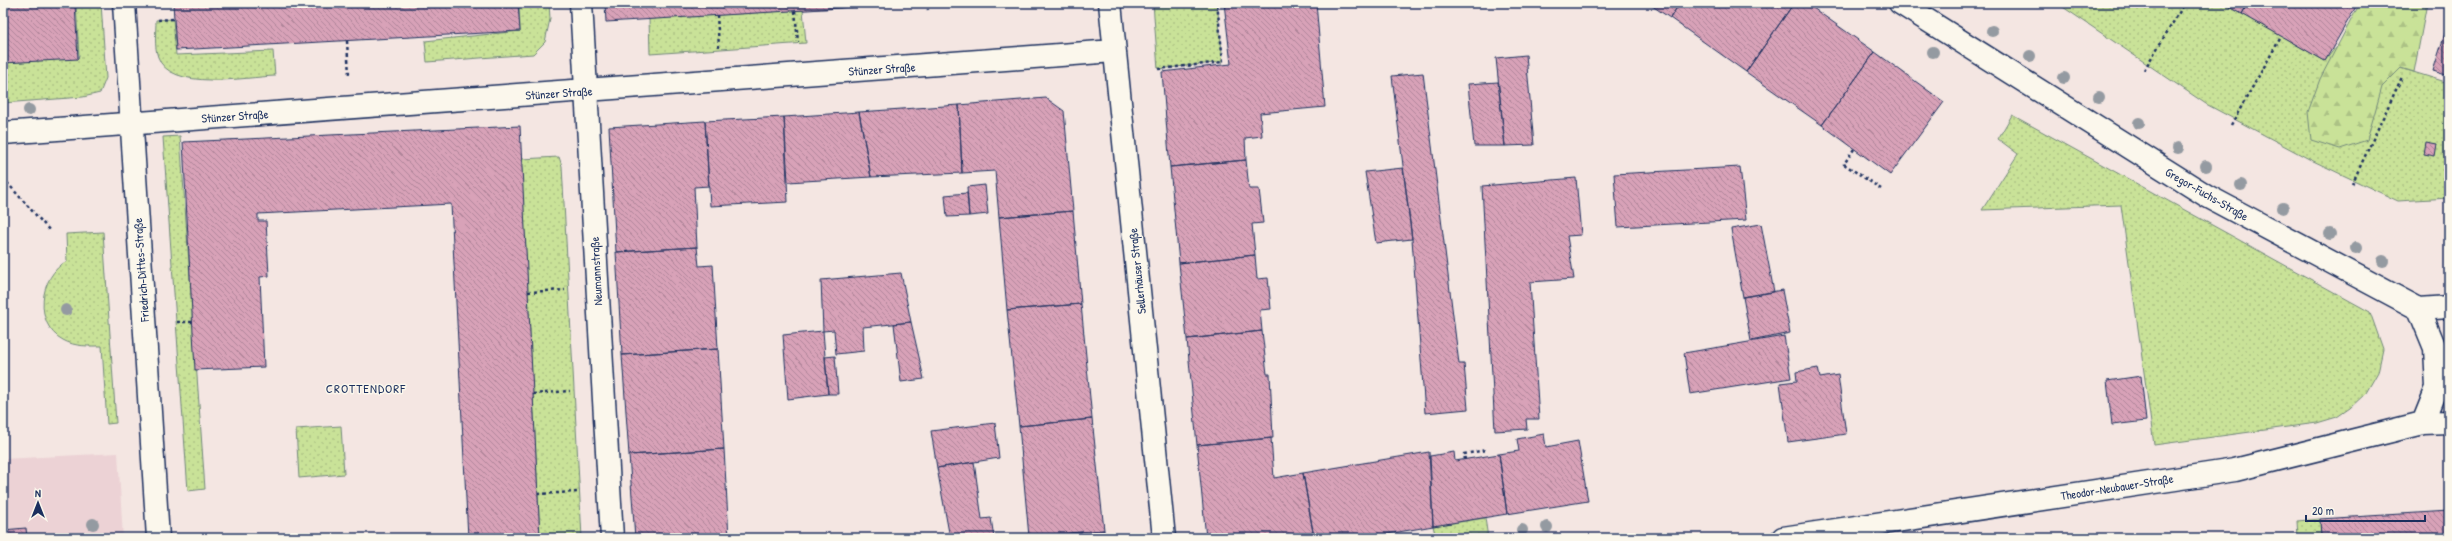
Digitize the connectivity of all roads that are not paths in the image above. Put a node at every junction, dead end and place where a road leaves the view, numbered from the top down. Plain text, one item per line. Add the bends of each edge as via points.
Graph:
1 (124, 3) edge
2 (581, 3) edge
3 (1110, 3) edge
4 (1911, 6) edge
5 (1114, 51) junction
6 (586, 91) junction
7 (131, 123) junction
8 (3, 132) edge
9 (2449, 308) edge
10 (2419, 309) junction
11 (2449, 422) edge
12 (2423, 423) junction
13 (158, 538) edge
14 (612, 538) edge
15 (1164, 538) edge
16 (1783, 538) edge

1 - 7 street, Friedrich-Dittes-Straße
2 - 6 street, Neumannstraße
3 - 5 street, Sellerhäuser Straße
4 - 10 street, Gregor-Fuchs-Straße via 2207,196
5 - 6 street, Stünzer Straße
5 - 15 street, Sellerhäuser Straße
6 - 7 street, Stünzer Straße
6 - 14 street, Neumannstraße
7 - 8 street, Stünzer Straße
7 - 13 street, Friedrich-Dittes-Straße
9 - 10 street
10 - 12 street via 2435,348 2437,388
11 - 12 street, Theodor-Neubauer-Straße
12 - 16 street, Theodor-Neubauer-Straße via 2235,470

